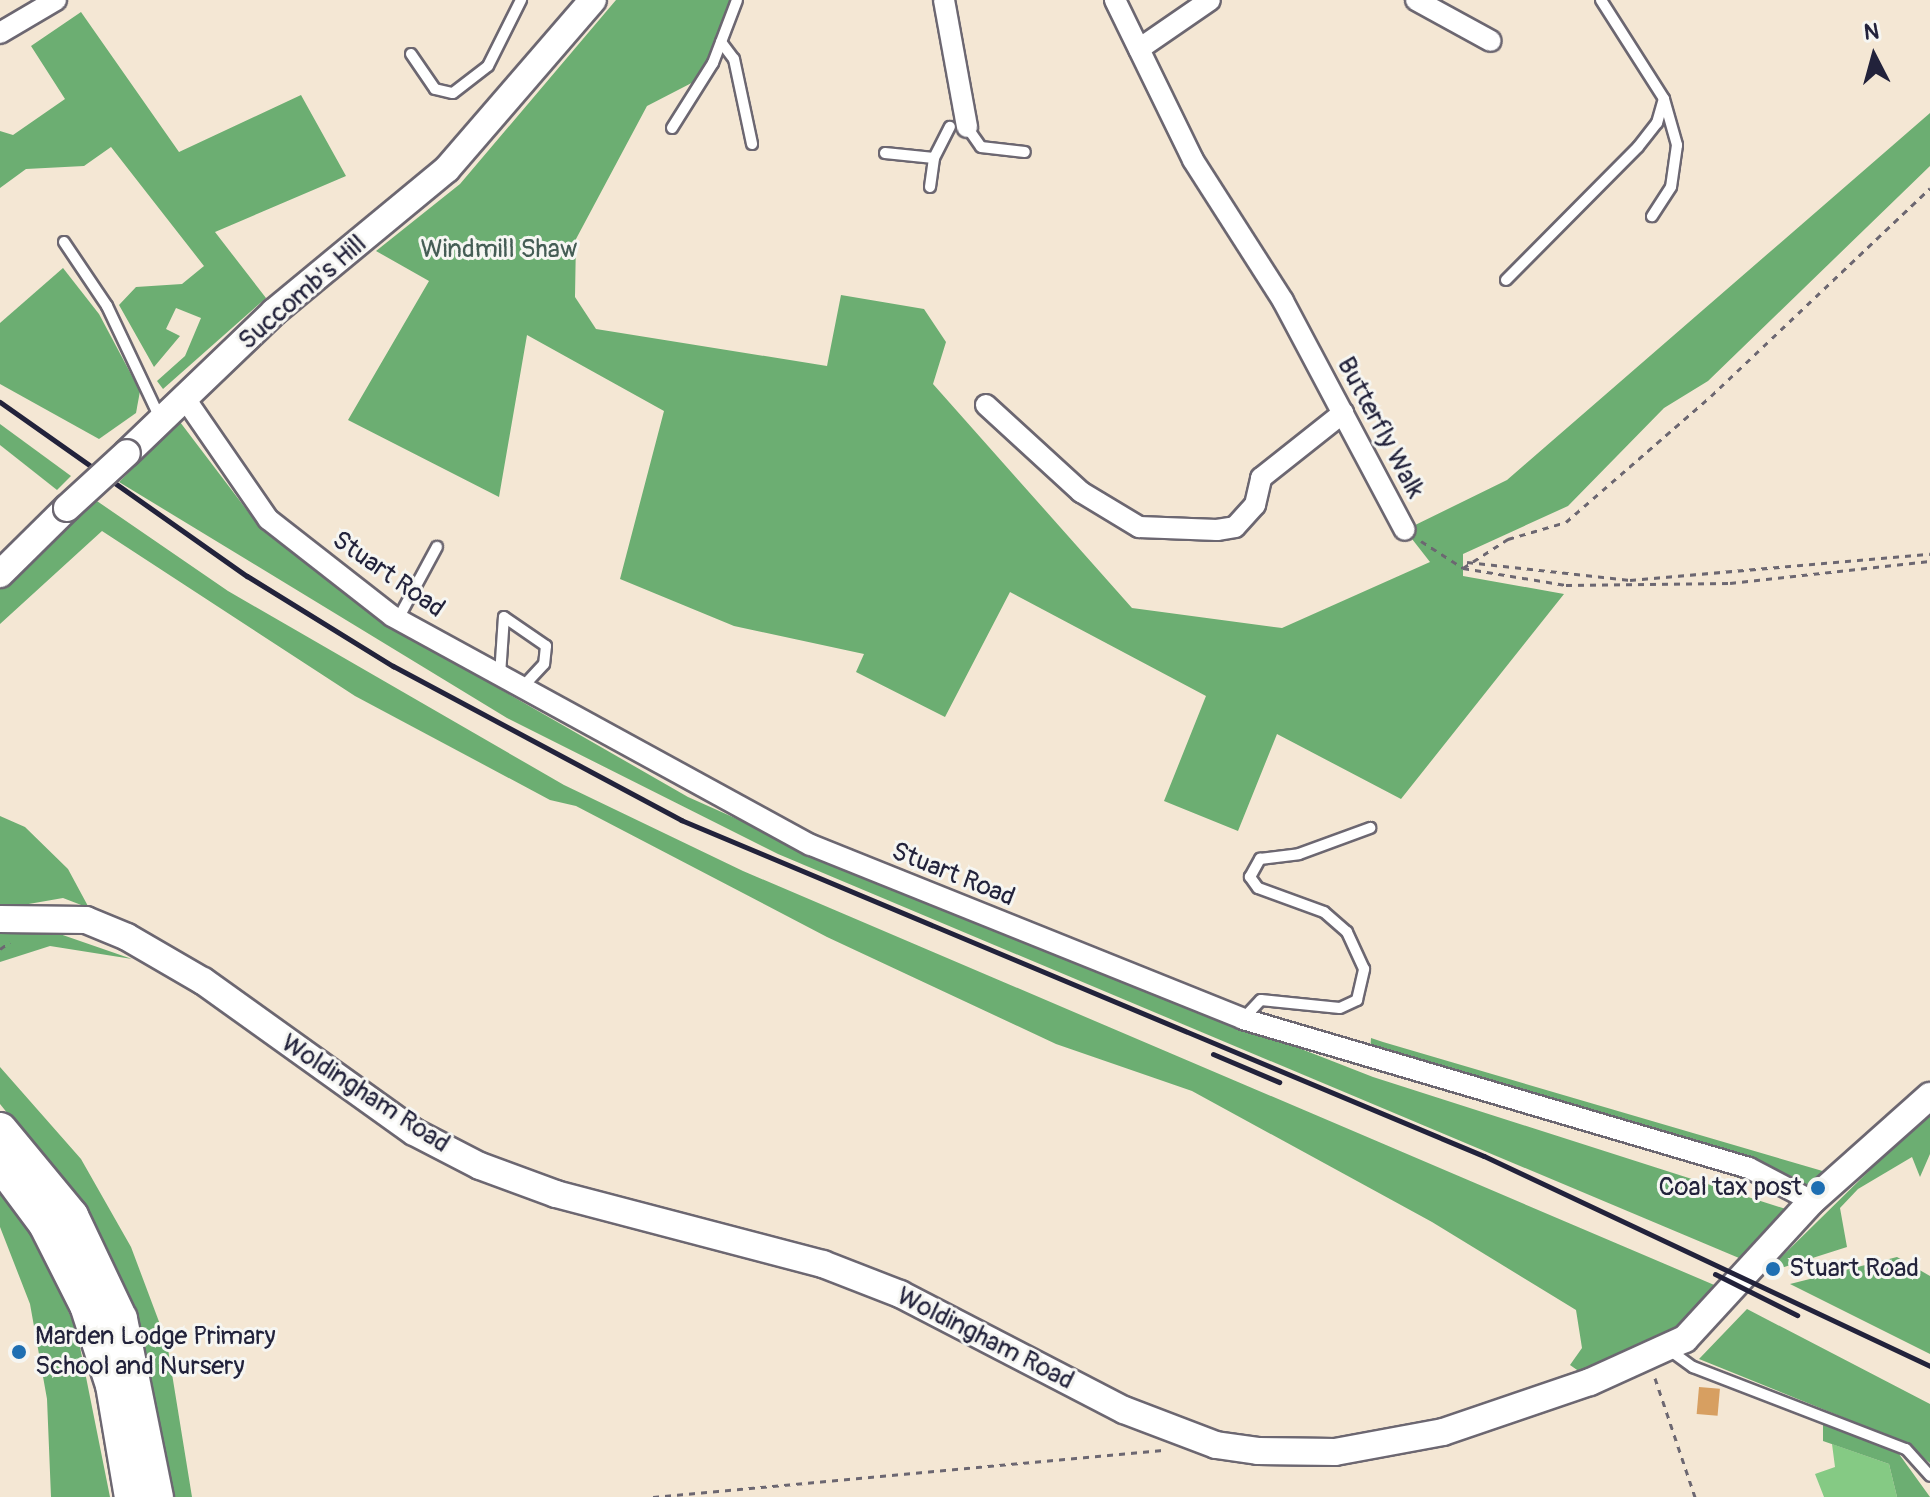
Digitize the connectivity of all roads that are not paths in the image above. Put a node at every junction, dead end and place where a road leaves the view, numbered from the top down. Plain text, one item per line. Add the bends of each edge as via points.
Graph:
1 (56, 0) edge
2 (521, 0) edge
3 (593, 0) edge
4 (737, 0) edge
5 (944, 0) edge
6 (1115, 0) edge
7 (1210, 0) edge
8 (1416, 0) edge
9 (1601, 0) edge
10 (0, 33) edge
11 (1491, 41) dead end
12 (721, 42) junction
13 (1139, 49) junction
14 (411, 54) dead end
15 (1664, 99) junction
16 (966, 127) junction
17 (672, 128) dead end
18 (752, 144) dead end
19 (1025, 152) dead end
20 (885, 153) dead end
21 (934, 158) junction
22 (930, 187) dead end
23 (1652, 216) dead end
24 (64, 242) dead end
25 (1506, 280) dead end
26 (186, 400) junction
27 (986, 405) dead end
28 (1343, 413) junction
29 (162, 422) junction
30 (1405, 530) road end
31 (437, 547) dead end
32 (0, 574) edge
33 (398, 619) junction
34 (500, 677) junction
35 (521, 689) junction
36 (1370, 828) dead end
37 (0, 919) edge
38 (1243, 1019) junction
39 (1930, 1096) edge
40 (0, 1130) edge
41 (0, 1162) edge
42 (1812, 1201) junction
43 (1660, 1351) junction
44 (1930, 1476) edge
45 (132, 1497) edge
46 (156, 1497) edge

1 - 10 street
2 - 14 lane via 488,66 453,93 435,89
3 - 26 street, Succomb's Hill via 447,169 274,312
4 - 12 lane
5 - 16 street
6 - 13 street, Butterfly Walk
7 - 13 street
8 - 11 street
9 - 15 lane
12 - 17 lane
12 - 18 lane via 734,59
13 - 28 street, Butterfly Walk via 1193,160
15 - 23 lane via 1677,145 1671,187
15 - 25 lane via 1657,123 1638,147
16 - 19 lane via 981,147
16 - 21 lane
20 - 21 lane
21 - 22 lane
24 - 29 lane via 107,306
26 - 29 street, Succomb's Hill
26 - 33 street, Stuart Road via 268,519
27 - 28 street via 1081,492 1139,527 1217,530 1235,527 1255,505 1261,478
28 - 30 street, Butterfly Walk
29 - 32 street, Succomb's Hill, bridge
31 - 33 lane
33 - 34 street, Stuart Road
34 - 35 street, Stuart Road
34 - 35 lane via 504,617 546,646 544,664
35 - 38 street, Stuart Road via 811,845
36 - 38 lane via 1299,854 1260,859 1250,877 1258,888 1324,912 1347,932 1364,969 1357,1000 1340,1008 1261,1000
37 - 43 street, Woldingham Road via 86,920 127,937 203,981 414,1132 480,1166 556,1194 823,1264 900,1294 1124,1410 1216,1445 1298,1452 1369,1447 1443,1432
38 - 42 street, Stuart Road via 1749,1168
39 - 42 street, Woldingham Road
40 - 46 highway via 71,1216 95,1261 138,1383
41 - 45 highway via 46,1224 87,1305 113,1385
42 - 43 street, Woldingham Road via 1703,1321
43 - 44 lane via 1906,1449

